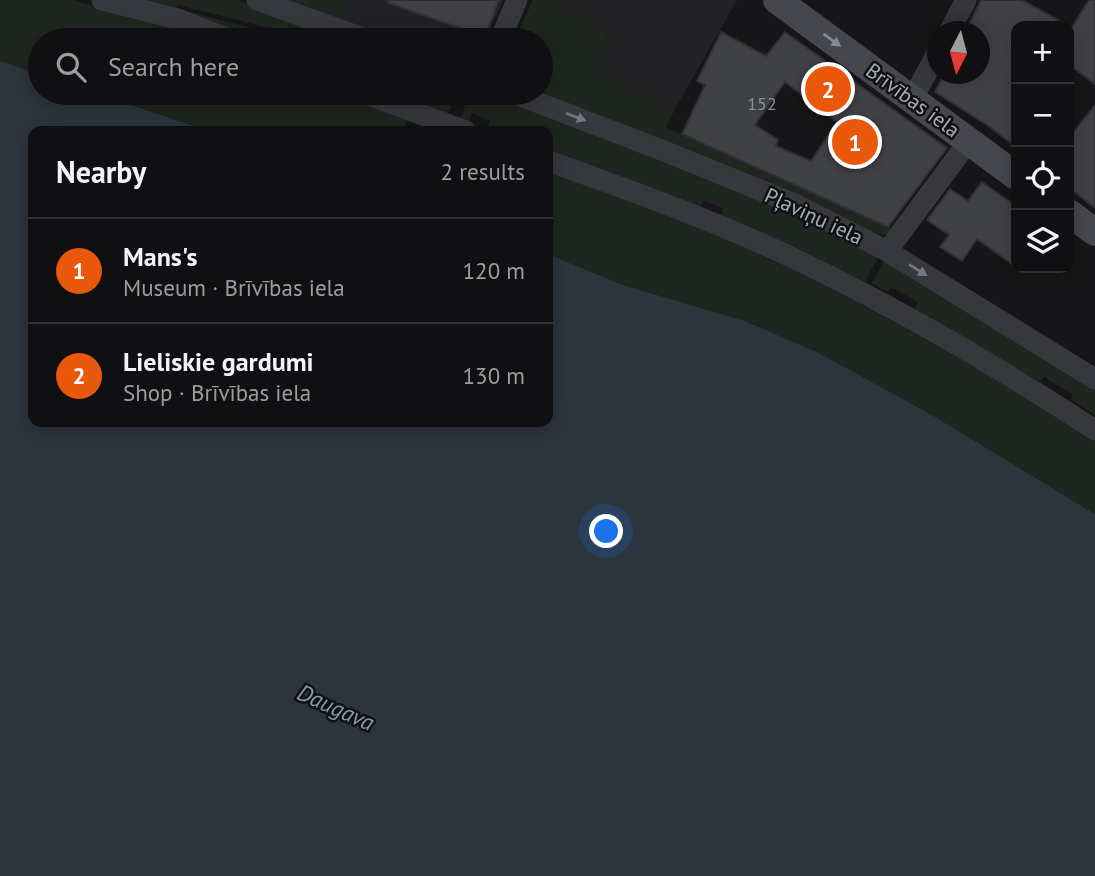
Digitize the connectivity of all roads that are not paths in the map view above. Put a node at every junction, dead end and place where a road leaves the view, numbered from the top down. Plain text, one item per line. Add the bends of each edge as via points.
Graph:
1 (102, 0) edge
2 (257, 0) edge
3 (517, 0) edge
4 (777, 0) edge
5 (966, 0) edge
6 (955, 21) edge
7 (201, 28) edge
8 (335, 28) edge
9 (505, 28) edge
10 (927, 72) edge
11 (912, 100) junction
12 (396, 105) edge
13 (544, 105) edge
14 (452, 126) edge
15 (969, 141) junction
16 (553, 163) edge
17 (1011, 172) edge
18 (1074, 217) edge
19 (1095, 232) edge
20 (887, 251) junction
21 (1095, 379) edge
22 (1095, 430) edge

1 - 7 street
2 - 8 street
3 - 9 street
4 -> 11 main road, Brīvības iela
5 - 6 street
10 - 11 street
11 - 15 main road, Brīvības iela
12 - 14 street
13 -> 20 street, Pļaviņu iela via 797,205
15 - 17 main road, Brīvības iela
15 - 20 street
16 - 22 street via 780,252 1012,376
18 - 19 main road
20 -> 21 street, Pļaviņu iela

